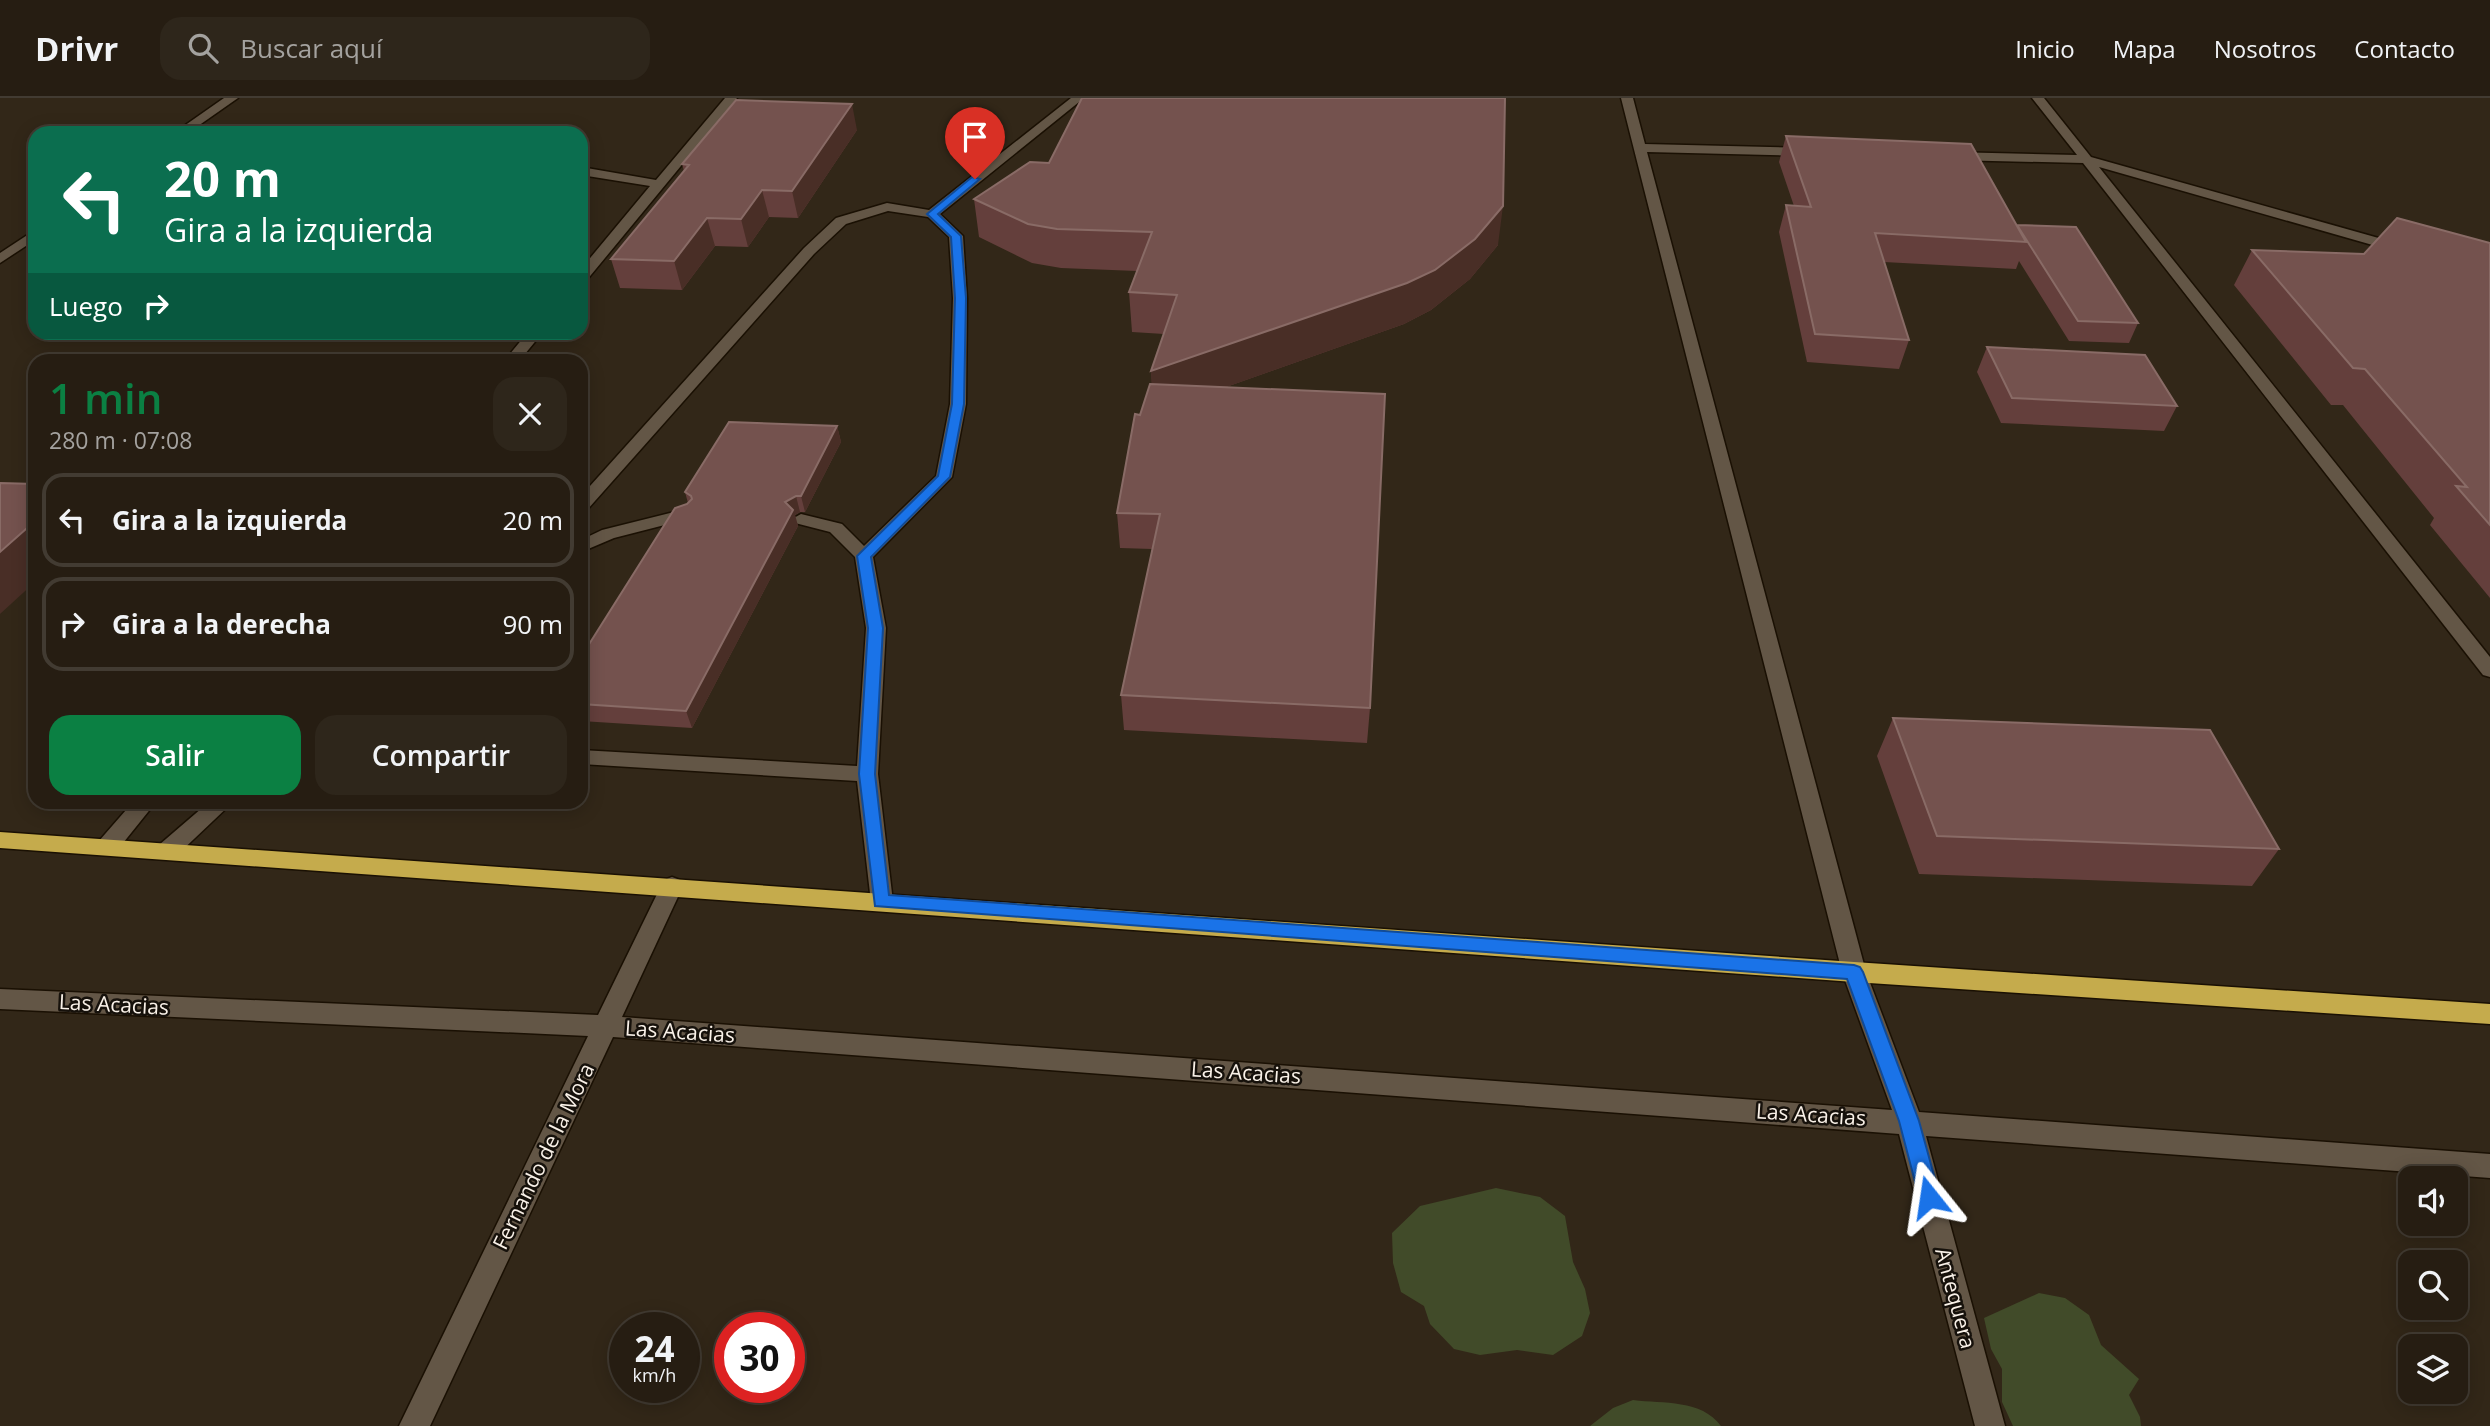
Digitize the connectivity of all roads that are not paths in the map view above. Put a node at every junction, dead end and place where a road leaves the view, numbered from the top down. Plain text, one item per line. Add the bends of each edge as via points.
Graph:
1 (232, 98) edge
2 (731, 98) edge
3 (1078, 98) edge
4 (1627, 98) edge
5 (2038, 98) edge
6 (2057, 98) edge
7 (190, 126) edge
8 (2067, 136) junction
9 (1640, 148) junction
10 (1821, 153) edge
11 (1932, 155) edge
12 (2085, 159) junction
13 (588, 172) edge
14 (659, 184) junction
15 (932, 214) junction
16 (28, 239) edge
17 (2412, 251) edge
18 (0, 259) edge
19 (588, 270) edge
20 (529, 340) edge
21 (517, 354) edge
22 (588, 498) edge
23 (687, 514) edge
24 (802, 519) dead end
25 (588, 544) edge
26 (864, 556) junction
27 (2490, 670) edge
28 (588, 758) edge
29 (867, 774) junction
30 (139, 809) edge
31 (214, 809) edge
32 (0, 840) edge
33 (107, 847) junction
34 (167, 851) junction
35 (672, 886) junction
36 (881, 902) junction
37 (1854, 972) junction
38 (0, 999) edge
39 (2490, 1014) edge
40 (605, 1026) junction
41 (1909, 1121) junction
42 (2490, 1166) edge
43 (414, 1426) edge
44 (1990, 1426) edge

1 - 7 street
2 - 14 street
3 - 15 street
4 - 9 street, Antequera
5 - 8 street
6 - 8 street
8 - 12 street
9 - 10 street
9 - 37 street, Antequera
11 - 12 street
12 - 17 street
12 - 27 street
13 - 14 street
14 - 19 street
15 - 22 street via 887,207 841,221
15 - 26 street via 956,236 960,298 958,404 944,477
16 - 18 street
20 - 21 street
23 - 25 street
24 - 26 street via 836,528
26 - 29 street via 876,628
28 - 29 street
29 - 36 street
30 - 33 street
31 - 34 street
32 - 33 highway
33 - 34 highway
34 - 35 highway
35 - 36 highway
35 - 40 street, Fernando de la Mora
36 - 37 highway
37 - 39 highway
37 - 41 street, Antequera
38 - 40 street, Las Acacias
40 - 41 street, Las Acacias
40 - 43 street, Fernando de la Mora
41 - 42 street, Las Acacias
41 - 44 street, Antequera

